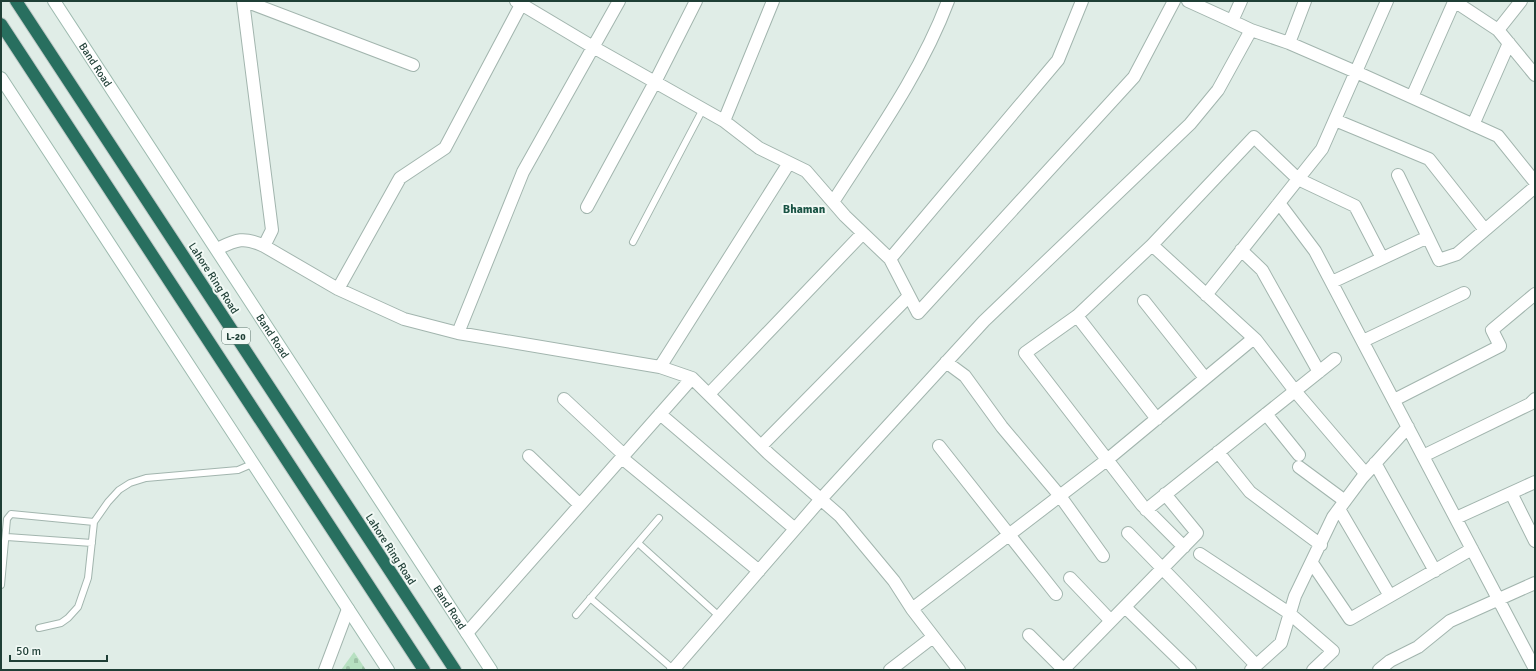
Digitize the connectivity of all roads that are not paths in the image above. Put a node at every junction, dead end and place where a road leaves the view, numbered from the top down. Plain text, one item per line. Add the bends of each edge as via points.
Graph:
1 (16, 1) edge
2 (54, 1) edge
3 (244, 1) edge
4 (619, 1) edge
5 (696, 1) edge
6 (773, 1) edge
7 (948, 1) edge
8 (1082, 1) edge
9 (1174, 1) edge
10 (1188, 1) edge
11 (1241, 1) edge
12 (1305, 1) edge
13 (1388, 1) edge
14 (1454, 1) edge
15 (1520, 1) edge
16 (520, 2) edge
17 (1232, 21) junction
18 (1, 24) edge
19 (1251, 30) junction
20 (1498, 30) junction
21 (1289, 43) junction
22 (1509, 44) junction
23 (593, 47) junction
24 (413, 65) dead end
25 (1356, 72) junction
26 (1535, 75) edge
27 (655, 82) junction
28 (3, 86) edge
29 (1412, 97) junction
30 (703, 110) junction
31 (1335, 120) junction
32 (724, 121) junction
33 (1473, 125) junction
34 (789, 163) junction
35 (1398, 175) dead end
36 (1298, 179) junction
37 (1535, 182) edge
38 (1535, 187) edge
39 (833, 202) junction
40 (1279, 203) junction
41 (587, 207) dead end
42 (1485, 230) junction
43 (863, 233) junction
44 (1428, 237) junction
45 (633, 242) dead end
46 (1152, 245) junction
47 (264, 246) junction
48 (216, 249) junction
49 (1241, 250) junction
50 (1382, 258) junction
51 (890, 259) junction
52 (1332, 282) junction
53 (338, 288) junction
54 (1464, 294) dead end
55 (1535, 294) edge
56 (1206, 295) junction
57 (909, 296) junction
58 (1144, 301) dead end
59 (1077, 316) junction
60 (458, 333) junction
61 (1254, 338) junction
62 (1363, 341) junction
63 (1335, 359) dead end
64 (946, 362) junction
65 (660, 367) junction
66 (1319, 372) junction
67 (692, 378) junction
68 (1205, 378) junction
69 (1295, 391) junction
70 (709, 394) junction
71 (564, 399) dead end
72 (1394, 400) junction
73 (1535, 400) edge
74 (660, 414) junction
75 (1266, 414) junction
76 (1157, 419) junction
77 (1408, 427) junction
78 (761, 446) junction
79 (939, 446) dead end
80 (1218, 452) junction
81 (529, 456) dead end
82 (623, 456) junction
83 (1423, 456) junction
84 (1108, 459) junction
85 (1375, 463) junction
86 (252, 464) junction
87 (1365, 473) junction
88 (1535, 482) edge
89 (1511, 493) junction
90 (1165, 494) junction
91 (1060, 496) junction
92 (821, 499) junction
93 (580, 505) junction
94 (1342, 505) junction
95 (1146, 510) junction
96 (659, 518) dead end
97 (1456, 518) junction
98 (94, 522) junction
99 (795, 529) junction
100 (1128, 533) dead end
101 (1010, 535) junction
102 (7, 537) junction
103 (1535, 541) edge
104 (92, 543) junction
105 (638, 544) junction
106 (1321, 545) junction
107 (1184, 547) junction
108 (1472, 549) junction
109 (1200, 554) dead end
110 (1104, 556) dead end
111 (1312, 563) junction
112 (1162, 569) junction
113 (1435, 570) junction
114 (759, 571) junction
115 (1070, 578) dead end
116 (1535, 583) edge
117 (1, 585) edge
118 (1056, 594) dead end
119 (1390, 596) junction
120 (590, 598) junction
121 (1498, 599) junction
122 (1125, 607) junction
123 (912, 609) junction
124 (348, 610) junction
125 (1289, 613) junction
126 (576, 615) dead end
127 (719, 616) junction
128 (1111, 621) junction
129 (39, 628) dead end
130 (467, 632) junction
131 (1029, 635) dead end
132 (933, 637) junction
133 (1254, 668) edge
134 (1535, 669) edge
135 (325, 670) edge
136 (388, 670) edge
137 (424, 670) edge
138 (455, 670) edge
139 (491, 670) edge
140 (673, 670) edge
141 (890, 670) edge
142 (959, 670) edge
143 (1063, 670) edge
144 (1190, 670) edge
145 (1313, 670) edge
146 (1380, 670) edge

1 - 138 highway, Lahore Ring Road / L-20
2 - 48 street, Band Road
3 - 24 street
3 - 47 street via 272,230
4 - 23 street
5 - 27 street
6 - 32 street
7 - 39 street via 937,30 892,109
8 - 51 street via 1058,60
9 - 57 street via 1134,77 918,313
10 - 17 street
11 - 17 street
12 - 21 street
13 - 25 street
14 - 20 street
14 - 29 street
15 - 20 street
16 - 23 street
16 - 53 street via 446,148 400,178
17 - 19 street
18 - 137 highway, L-20
19 - 21 street
19 - 64 street via 1218,90 1190,124 984,321
20 - 22 street
21 - 25 street
22 - 26 street
22 - 33 street
23 - 27 street
23 - 60 street via 523,172
25 - 29 street
25 - 31 street
27 - 30 street
27 - 41 street
28 - 86 street
29 - 33 street
30 - 32 street
30 - 45 lane
31 - 36 street via 1322,149
31 - 42 street via 1429,159
32 - 34 street via 759,148
33 - 37 street via 1498,136
34 - 39 street via 806,172
34 - 65 street
35 - 44 street
36 - 40 street
36 - 46 street via 1254,137
36 - 50 street via 1355,206
38 - 42 street
39 - 43 street
40 - 49 street
40 - 52 street via 1316,251
42 - 44 street via 1457,254 1439,260
43 - 51 street
43 - 70 street
44 - 50 street
46 - 56 street
46 - 59 street
47 - 48 street via 253,240 243,239
47 - 53 street
48 - 130 street, Band Road
49 - 56 street
49 - 66 street via 1262,270
50 - 52 street
51 - 57 street
52 - 62 street
53 - 60 street via 404,319
54 - 62 street
55 - 72 street via 1492,330 1500,346
56 - 61 street
57 - 78 street
58 - 68 street
59 - 76 street
59 - 84 street via 1025,353
60 - 65 street
61 - 68 street
61 - 69 street
62 - 72 street
63 - 66 street
64 - 91 street via 965,376 1002,427
64 - 92 street
65 - 67 street
66 - 69 street
67 - 70 street
67 - 74 street
68 - 76 street
69 - 75 street
69 - 87 street
70 - 78 street
71 - 82 street
72 - 77 street
73 - 83 street
74 - 82 street
74 - 99 street
75 - 80 street
75 - 94 street via 1299,461
76 - 84 street
77 - 83 street
77 - 85 street
78 - 92 street
79 - 101 street
80 - 90 street
80 - 106 street via 1250,492
81 - 93 street
82 - 93 street
82 - 114 street
83 - 97 street
84 - 91 street
84 - 95 street
85 - 87 street
85 - 113 street
86 - 98 lane via 238,470 138,480 119,490
86 - 124 street
87 - 94 street
88 - 89 street
89 - 97 street
89 - 103 street
90 - 95 street
90 - 107 street via 1197,534
91 - 101 street
91 - 110 street
92 - 99 street
92 - 123 street via 840,516 894,580
93 - 130 street
94 - 106 street via 1333,517
94 - 119 street
95 - 107 street
96 - 105 lane
97 - 108 street
98 - 102 lane via 12,514 7,519
98 - 104 lane
99 - 114 street
100 - 112 street
101 - 118 street
101 - 123 street
102 - 104 lane
102 - 117 lane
104 - 129 lane via 88,578 78,607 61,623
105 - 120 lane
105 - 127 lane
106 - 111 street
107 - 112 street
108 - 113 street
108 - 121 street
109 - 125 street
111 - 119 street via 1350,619
111 - 125 street
112 - 122 street
112 - 133 street
113 - 119 street
114 - 127 street
115 - 128 street
116 - 121 street
120 - 126 lane
120 - 140 lane
121 - 134 street
121 - 146 street via 1450,621 1418,647 1390,661
122 - 128 street
122 - 144 street
123 - 132 street
124 - 135 street
124 - 136 street
125 - 133 street via 1281,643
125 - 145 street via 1333,651
127 - 140 street
128 - 143 street
130 - 139 street, Band Road
131 - 143 street
132 - 141 street
132 - 142 street

